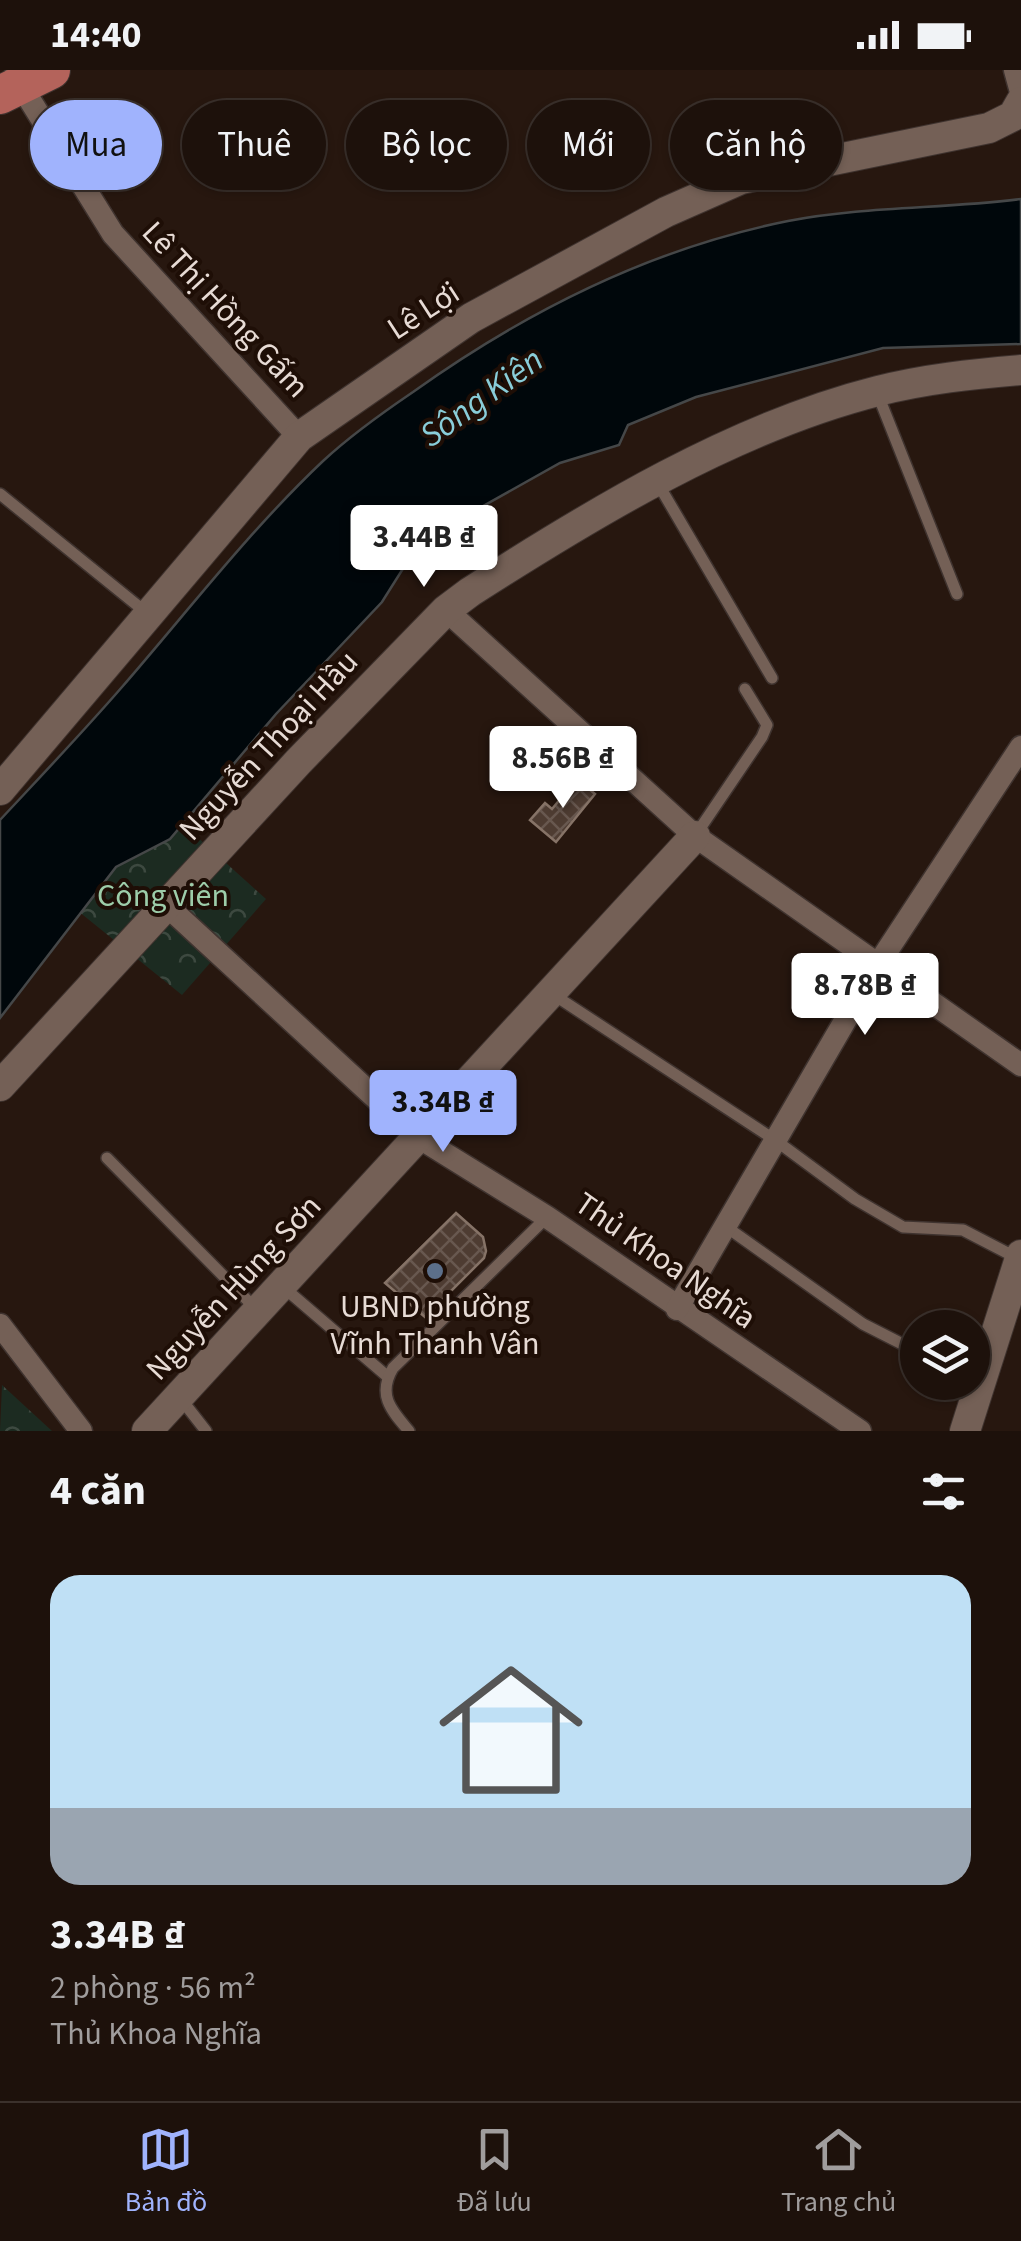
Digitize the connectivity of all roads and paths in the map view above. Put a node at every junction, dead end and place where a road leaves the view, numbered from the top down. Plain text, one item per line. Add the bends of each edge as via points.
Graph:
1 (1016, 70) edge
2 (21, 80) edge
3 (1021, 92) edge
4 (1021, 102) edge
5 (1021, 370) edge
6 (876, 391) junction
7 (299, 436) junction
8 (657, 482) junction
9 (0, 494) edge
10 (958, 594) dead end
11 (446, 610) junction
12 (149, 614) junction
13 (772, 678) dead end
14 (745, 690) dead end
15 (1021, 748) edge
16 (2, 782) edge
17 (696, 836) junction
18 (166, 905) junction
19 (877, 966) junction
20 (551, 993) junction
21 (1021, 1065) edge
22 (0, 1086) edge
23 (418, 1137) junction
24 (776, 1140) junction
25 (106, 1158) dead end
26 (547, 1217) junction
27 (725, 1226) junction
28 (1020, 1257) edge
29 (282, 1286) junction
30 (677, 1308) junction
31 (258, 1311) junction
32 (0, 1325) edge
33 (990, 1342) edge
34 (900, 1343) edge
35 (388, 1376) junction
36 (180, 1397) junction
37 (972, 1400) edge
38 (81, 1431) edge
39 (147, 1431) edge
40 (206, 1431) edge
41 (410, 1431) edge
42 (860, 1431) edge
43 (965, 1431) edge

1 - 3 street
2 - 7 street, Lê Thị Hồng Gấm via 113,234
4 - 7 street, Lê Lợi via 990,128 741,179 666,212 471,318
5 - 6 street, Nguyễn Thoại Hầu
6 - 8 street, Nguyễn Thoại Hầu via 723,448
6 - 10 lane
7 - 12 street, Lê Lợi
8 - 11 street, Nguyễn Thoại Hầu
8 - 13 lane
9 - 12 lane
11 - 17 street
11 - 18 street, Nguyễn Thoại Hầu
12 - 16 street, Lê Lợi
14 - 17 lane via 766,725 762,738
15 - 19 street
17 - 19 street
17 - 20 street, Nguyễn Hùng Sơn
18 - 22 street, Nguyễn Thoại Hầu
18 - 23 street, Thủ Khoa Nghĩa
19 - 21 street
19 - 24 street
20 - 23 street, Nguyễn Hùng Sơn
20 - 24 lane
23 - 26 street, Thủ Khoa Nghĩa
23 - 29 street, Nguyễn Hùng Sơn
24 - 27 street
24 - 28 lane via 903,1226 963,1230
25 - 31 lane
26 - 30 street, Thủ Khoa Nghĩa
26 - 35 lane
27 - 30 street
27 - 34 lane
28 - 33 street
29 - 31 street, Nguyễn Hùng Sơn
29 - 35 lane
30 - 42 street, Thủ Khoa Nghĩa
31 - 36 street, Nguyễn Hùng Sơn
32 - 38 street
35 - 41 lane via 385,1399
36 - 39 street, Nguyễn Hùng Sơn
36 - 40 lane
37 - 43 street

